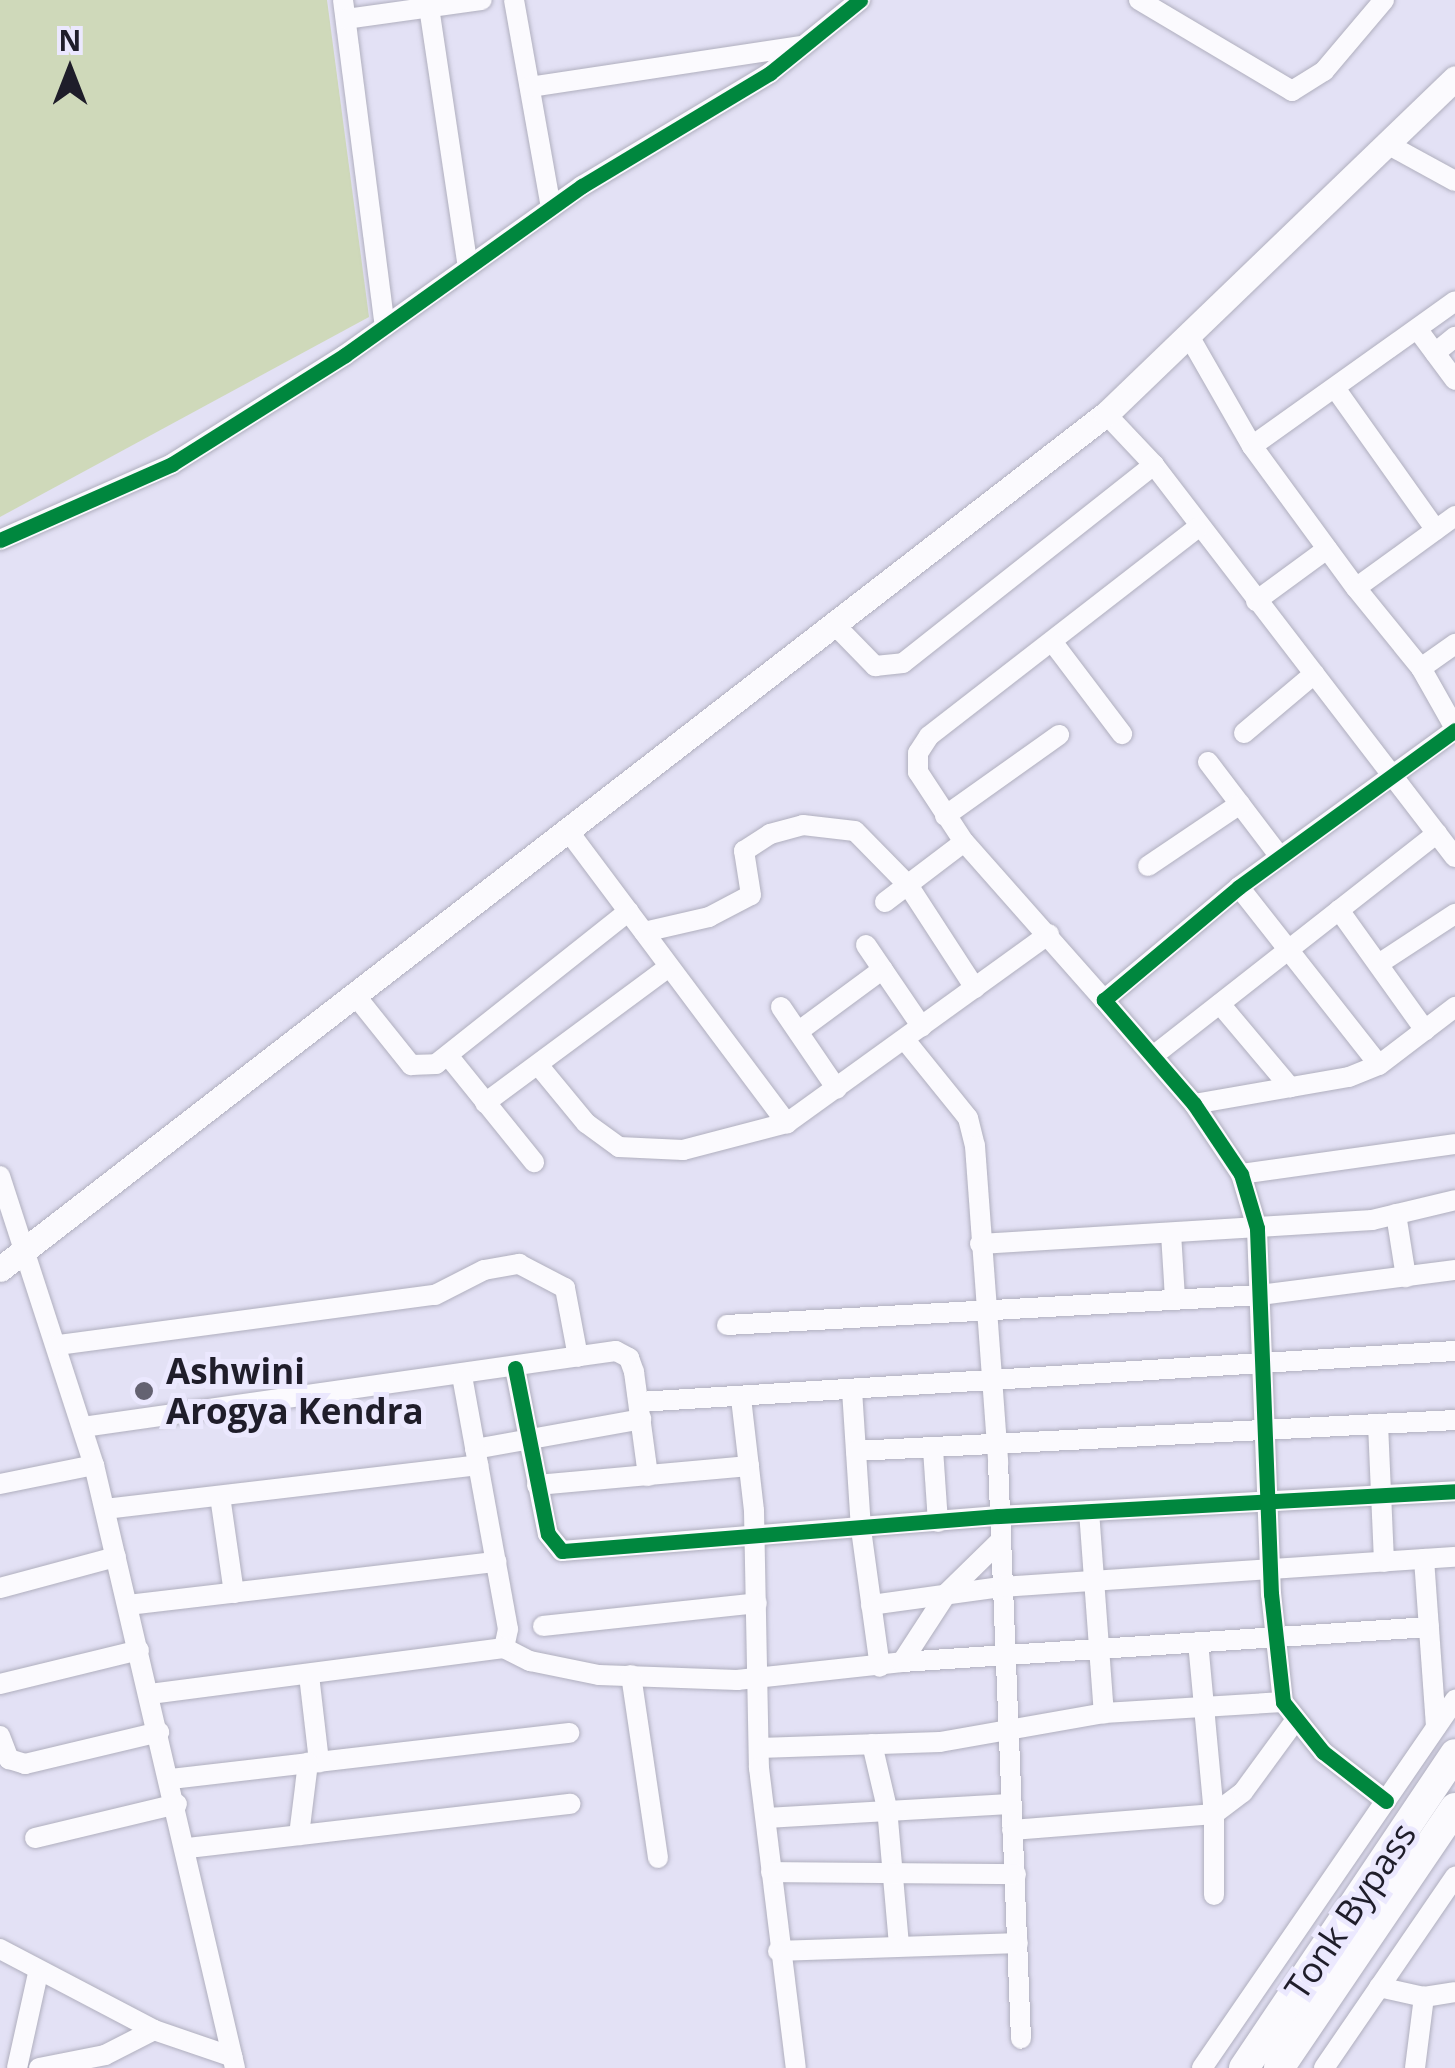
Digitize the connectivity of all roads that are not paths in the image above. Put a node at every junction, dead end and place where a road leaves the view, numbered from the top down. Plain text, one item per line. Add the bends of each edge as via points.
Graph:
1 (482, 0) edge
2 (514, 0) edge
3 (860, 0) edge
4 (1139, 0) edge
5 (1384, 0) edge
6 (429, 8) junction
7 (344, 10) edge
8 (802, 45) junction
9 (1455, 78) edge
10 (530, 87) junction
11 (1391, 146) junction
12 (1455, 182) edge
13 (551, 208) junction
14 (468, 267) junction
15 (1455, 301) edge
16 (386, 326) junction
17 (1418, 330) junction
18 (1189, 336) junction
19 (1455, 337) edge
20 (1435, 352) junction
21 (1455, 380) edge
22 (1334, 388) junction
23 (1106, 414) junction
24 (1252, 446) junction
25 (1154, 465) junction
26 (1455, 516) edge
27 (1196, 528) junction
28 (1436, 530) junction
29 (0, 540) edge
30 (1327, 548) junction
31 (1356, 588) junction
32 (1256, 601) junction
33 (834, 624) junction
34 (1054, 644) junction
35 (1455, 644) edge
36 (1421, 668) junction
37 (1314, 674) junction
38 (1455, 729) edge
39 (1244, 733) dead end
40 (1122, 734) dead end
41 (1060, 735) dead end
42 (1208, 762) dead end
43 (1388, 776) junction
44 (1240, 804) junction
45 (945, 816) junction
46 (569, 832) junction
47 (1437, 833) junction
48 (964, 842) junction
49 (1280, 857) junction
50 (1455, 857) edge
51 (1148, 866) dead end
52 (908, 885) junction
53 (1240, 887) junction
54 (885, 902) dead end
55 (1340, 910) junction
56 (629, 912) junction
57 (1455, 914) edge
58 (644, 932) junction
59 (1049, 934) junction
60 (866, 945) dead end
61 (1288, 950) junction
62 (1380, 963) junction
63 (669, 967) junction
64 (882, 969) junction
65 (975, 988) junction
66 (355, 995) junction
67 (1104, 1000) junction
68 (1220, 1004) junction
69 (781, 1007) dead end
70 (1455, 1007) edge
71 (1425, 1030) junction
72 (799, 1031) junction
73 (914, 1033) junction
74 (1153, 1056) junction
75 (450, 1058) junction
76 (1379, 1065) junction
77 (539, 1066) junction
78 (1290, 1087) junction
79 (837, 1089) junction
80 (485, 1103) junction
81 (1194, 1104) junction
82 (787, 1123) junction
83 (1455, 1144) edge
84 (534, 1162) dead end
85 (1240, 1174) junction
86 (1, 1183) edge
87 (1455, 1200) edge
88 (1396, 1214) junction
89 (1257, 1228) junction
90 (1172, 1233) junction
91 (980, 1244) junction
92 (10, 1262) edge
93 (1455, 1270) edge
94 (1406, 1276) junction
95 (1260, 1295) junction
96 (1175, 1300) junction
97 (984, 1310) junction
98 (727, 1324) dead end
99 (58, 1345) junction
100 (1455, 1351) edge
101 (578, 1357) junction
102 (1264, 1364) junction
103 (515, 1368) junction
104 (462, 1377) junction
105 (990, 1379) junction
106 (852, 1390) junction
107 (741, 1398) junction
108 (640, 1410) junction
109 (1455, 1420) edge
110 (1378, 1424) junction
111 (83, 1427) junction
112 (1267, 1432) junction
113 (529, 1438) junction
114 (996, 1448) junction
115 (933, 1449) junction
116 (856, 1451) junction
117 (477, 1457) junction
118 (94, 1465) junction
119 (749, 1466) junction
120 (648, 1476) junction
121 (0, 1484) edge
122 (537, 1485) junction
123 (1455, 1492) edge
124 (220, 1496) junction
125 (1381, 1496) junction
126 (1268, 1501) junction
127 (105, 1510) junction
128 (1089, 1511) junction
129 (998, 1516) junction
130 (938, 1522) junction
131 (861, 1529) junction
132 (755, 1539) junction
133 (999, 1542) junction
134 (116, 1557) junction
135 (1455, 1557) edge
136 (1424, 1559) junction
137 (496, 1562) junction
138 (1384, 1562) junction
139 (1270, 1569) junction
140 (1092, 1580) junction
141 (1000, 1586) junction
142 (0, 1588) edge
143 (234, 1592) junction
144 (947, 1593) junction
145 (757, 1603) junction
146 (128, 1605) junction
147 (871, 1605) junction
148 (543, 1626) dead end
149 (1429, 1627) junction
150 (1276, 1636) junction
151 (1198, 1642) junction
152 (504, 1648) junction
153 (139, 1650) junction
154 (1099, 1651) junction
155 (1002, 1655) junction
156 (902, 1662) junction
157 (880, 1667) junction
158 (631, 1674) junction
159 (309, 1675) junction
160 (758, 1679) junction
161 (0, 1684) edge
162 (150, 1694) junction
163 (1455, 1700) edge
164 (1283, 1702) junction
165 (1206, 1707) junction
166 (1104, 1713) junction
167 (1295, 1721) junction
168 (1005, 1725) junction
169 (1436, 1727) junction
170 (160, 1732) junction
171 (569, 1733) dead end
172 (0, 1736) edge
173 (872, 1744) junction
174 (760, 1748) junction
175 (1455, 1754) edge
176 (314, 1762) junction
177 (171, 1779) junction
178 (1386, 1801) junction
179 (178, 1804) junction
180 (570, 1804) dead end
181 (1010, 1804) junction
182 (887, 1808) junction
183 (1455, 1808) edge
184 (1214, 1814) junction
185 (766, 1818) junction
186 (1012, 1830) junction
187 (299, 1835) junction
188 (35, 1838) dead end
189 (188, 1848) junction
190 (658, 1858) dead end
191 (771, 1872) junction
192 (1016, 1874) junction
193 (896, 1875) junction
194 (1455, 1877) edge
195 (1214, 1895) dead end
196 (1018, 1943) junction
197 (899, 1946) junction
198 (0, 1949) edge
199 (778, 1952) junction
200 (38, 1973) junction
201 (1379, 1987) junction
202 (1455, 1992) edge
203 (1424, 1996) junction
204 (154, 2030) junction
205 (1021, 2039) dead end
206 (234, 2062) edge
207 (17, 2068) edge
208 (39, 2068) edge
209 (796, 2068) edge
210 (1202, 2068) edge
211 (1244, 2068) edge
212 (1279, 2068) edge
213 (1324, 2068) edge
214 (1415, 2068) edge

1 - 6 street
2 - 10 street
3 - 8 street
4 - 5 street via 1292,91 1324,71
6 - 7 street
6 - 14 street
7 - 16 street
8 - 10 street
8 - 13 street via 770,73
9 - 11 main road
10 - 13 street
11 - 12 street
11 - 18 main road
13 - 14 street
14 - 16 street
15 - 17 street
16 - 29 street via 172,464
17 - 20 street
17 - 22 street
18 - 23 main road
18 - 24 street
19 - 20 street
20 - 21 street
22 - 24 street
22 - 28 street
23 - 25 street
23 - 33 main road
24 - 30 street
25 - 27 street
25 - 33 street via 903,663 875,666
26 - 28 street
27 - 32 street
27 - 34 street
28 - 31 street
30 - 31 street
30 - 32 street
31 - 36 street
32 - 37 street
33 - 46 main road
34 - 40 street
34 - 45 street via 923,744 918,772
35 - 36 street
36 - 38 street
37 - 39 street
37 - 43 street
38 - 43 street
41 - 45 street
42 - 44 street
43 - 47 street
43 - 49 street
44 - 49 street
44 - 51 street
45 - 48 street
46 - 56 street
46 - 66 main road
47 - 50 street
47 - 55 street
48 - 52 street
48 - 59 street
49 - 53 street
52 - 54 street
52 - 58 street via 854,831 803,825 770,834 744,851 742,864 754,884 744,900 709,918
52 - 65 street
53 - 61 street
53 - 67 street
55 - 61 street
55 - 62 street
56 - 58 street
56 - 75 street
57 - 62 street
58 - 63 street
59 - 65 street
59 - 67 street
60 - 64 street
61 - 68 street
61 - 76 street
62 - 71 street
63 - 77 street
63 - 82 street
64 - 72 street
64 - 73 street
65 - 73 street
66 - 75 street via 411,1065
66 - 92 main road
67 - 74 street
68 - 74 street
68 - 78 street
69 - 72 street
70 - 71 street
71 - 76 street
72 - 79 street
73 - 79 street
73 - 91 street via 968,1118
74 - 81 street
75 - 80 street
76 - 78 street
77 - 80 street
77 - 82 street via 586,1123 619,1147 683,1150
78 - 81 street
79 - 82 street
80 - 84 street
81 - 85 street
83 - 85 street
85 - 89 street
86 - 92 street
87 - 88 street
88 - 89 street
88 - 94 street
89 - 90 street
89 - 95 street
90 - 91 street
90 - 96 street
91 - 97 street
92 - 99 street via 34,1287
93 - 94 street
94 - 95 street
95 - 96 street
95 - 102 street
96 - 97 street
97 - 98 street
97 - 105 street
99 - 101 street via 436,1295 484,1270 518,1264 565,1288
99 - 111 street
100 - 102 street
101 - 103 street
101 - 108 street via 623,1353
102 - 105 street
102 - 112 street
103 - 104 street
103 - 113 street
104 - 111 street
104 - 117 street
105 - 106 street
105 - 114 street
106 - 107 street
106 - 116 street
107 - 108 street
107 - 119 street
108 - 113 street
108 - 120 street
109 - 110 street
110 - 112 street
110 - 125 street
111 - 118 street
112 - 114 street
112 - 126 street
113 - 117 street
113 - 122 street
114 - 115 street
114 - 129 street
115 - 116 street
115 - 130 street
116 - 131 street
117 - 124 street
117 - 137 street
118 - 121 street
118 - 127 street
119 - 120 street
119 - 132 street
120 - 122 street
122 - 132 street via 548,1534 562,1551
123 - 125 street
124 - 127 street
124 - 143 street
125 - 126 street
125 - 138 street
126 - 128 street
126 - 139 street
127 - 134 street
128 - 129 street
128 - 140 street
129 - 130 street
129 - 133 street
130 - 131 street
131 - 132 street
131 - 147 street
132 - 145 street
133 - 141 street
133 - 144 street
134 - 142 street
134 - 146 street
135 - 136 street
136 - 138 street
136 - 149 street
137 - 143 street
137 - 152 street via 508,1629
138 - 139 street
139 - 140 street
139 - 150 street
140 - 141 street
140 - 154 street
141 - 144 street
141 - 155 street
143 - 146 street
144 - 147 street
144 - 156 street
145 - 148 street
145 - 160 street
146 - 153 street
147 - 157 street
149 - 150 street
149 - 169 street
150 - 151 street
150 - 164 street
151 - 154 street
151 - 165 street
152 - 158 street via 562,1669
152 - 159 street
153 - 161 street
153 - 162 street
154 - 155 street
154 - 166 street
155 - 156 street
155 - 168 street
156 - 157 street
157 - 160 street
158 - 160 street
158 - 190 street
159 - 162 street
159 - 176 street
160 - 174 street
162 - 170 street
163 - 169 street
164 - 165 street
164 - 167 street
165 - 166 street
165 - 184 street
166 - 168 street
167 - 178 street
167 - 184 street via 1243,1792
168 - 173 street via 940,1742
168 - 181 street
169 - 178 street
170 - 172 street via 24,1764 9,1759
170 - 177 street
171 - 176 street
173 - 174 street
173 - 182 street
174 - 185 street
175 - 211 highway, Tonk Bypass
176 - 177 street
176 - 187 street
177 - 179 street
178 - 210 street
179 - 188 street
179 - 189 street
180 - 187 street
181 - 182 street
181 - 186 street
182 - 185 street
182 - 193 street
183 - 212 highway
184 - 186 street
184 - 195 street
185 - 191 street
186 - 192 street
187 - 189 street
189 - 206 street
191 - 193 street
191 - 199 street
192 - 193 street
192 - 196 street
193 - 197 street
194 - 201 street
196 - 197 street
196 - 205 street
197 - 199 street
198 - 200 street
199 - 209 street
200 - 204 street
200 - 207 street
201 - 203 street
201 - 213 street
202 - 203 street
203 - 214 street
204 - 206 street
204 - 208 street via 106,2055

